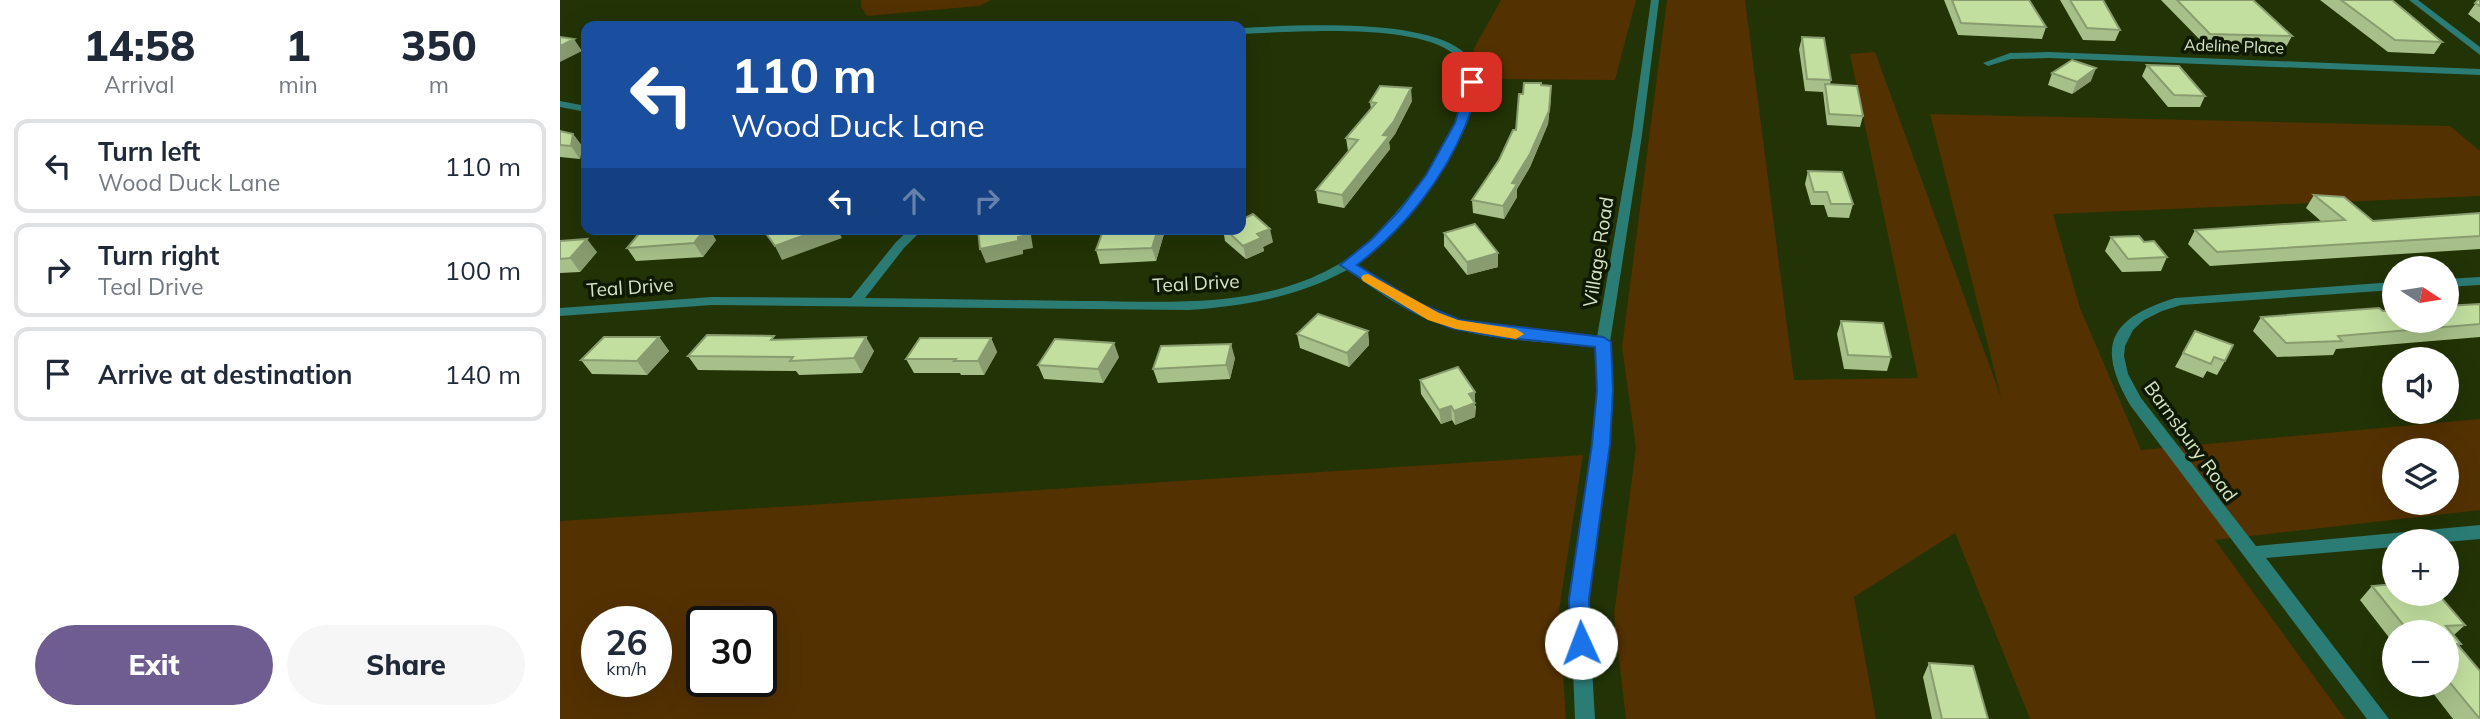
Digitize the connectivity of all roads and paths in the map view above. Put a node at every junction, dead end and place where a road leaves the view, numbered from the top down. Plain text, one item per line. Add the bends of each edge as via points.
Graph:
1 (1655, 0) edge
2 (2413, 0) edge
3 (1246, 31) edge
4 (2480, 52) edge
5 (1988, 63) dead end
6 (2480, 72) edge
7 (560, 104) edge
8 (581, 108) edge
9 (911, 235) edge
10 (1347, 265) junction
11 (2480, 281) edge
12 (2459, 282) edge
13 (2382, 287) edge
14 (855, 302) junction
15 (560, 312) edge
16 (1603, 342) junction
17 (2480, 532) edge
18 (2251, 553) junction
19 (1585, 719) edge
20 (2379, 719) edge

1 - 16 street, Village Road
2 - 4 street
3 - 10 street, Teal Drive via 1318,29 1411,35 1454,50 1468,64 1472,82 1468,102 1446,155 1404,214
5 - 6 street, Adeline Place via 2010,56 2049,55
7 - 8 street
9 - 14 street
10 - 14 street, Teal Drive via 1283,291 1217,304
10 - 16 street via 1415,307 1456,324
11 - 12 street
13 - 18 street, Barnsbury Road via 2180,301 2139,317 2118,346 2121,374 2135,401
14 - 15 street, Teal Drive via 712,301
16 - 19 street, Village Road via 1601,444 1579,599
17 - 18 street
18 - 20 street, Barnsbury Road

